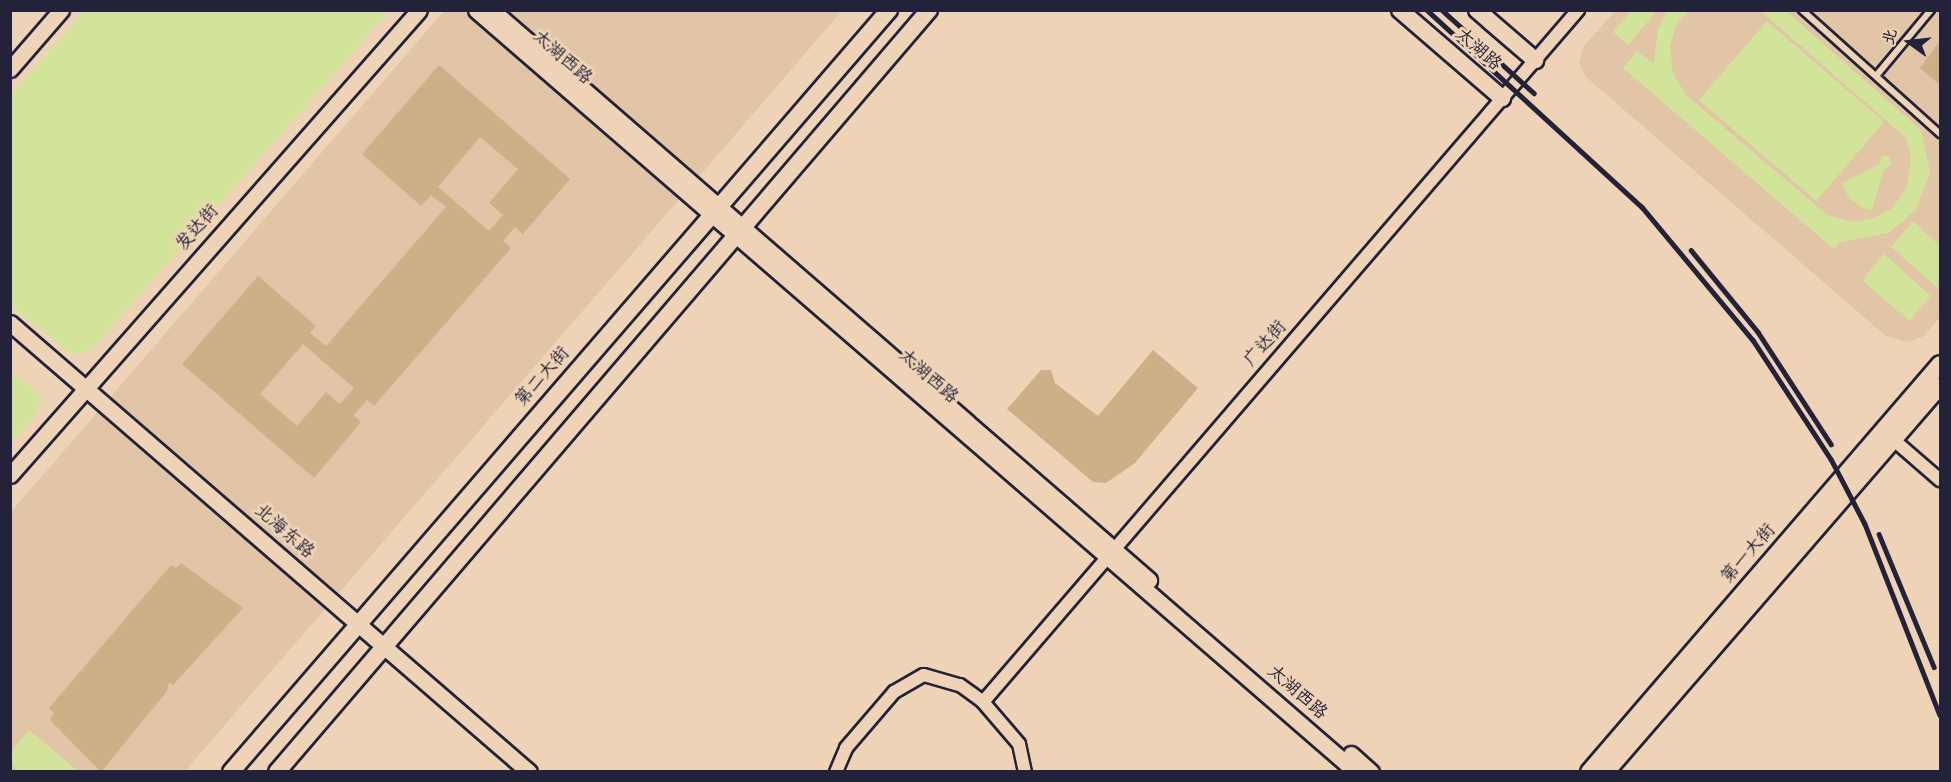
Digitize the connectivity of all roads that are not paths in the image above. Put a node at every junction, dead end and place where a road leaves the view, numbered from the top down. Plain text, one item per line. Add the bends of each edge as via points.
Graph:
1 (61, 10) edge
2 (419, 10) edge
3 (476, 10) edge
4 (492, 10) edge
5 (889, 10) edge
6 (929, 10) edge
7 (1400, 10) edge
8 (1477, 10) edge
9 (1578, 10) edge
10 (1802, 10) edge
11 (1931, 10) edge
12 (1535, 60) junction
13 (10, 69) edge
14 (1876, 76) junction
15 (1502, 98) junction
16 (1941, 134) edge
17 (714, 211) junction
18 (737, 232) junction
19 (10, 323) edge
20 (1941, 364) edge
21 (85, 388) junction
22 (1939, 391) edge
23 (1888, 435) junction
24 (10, 475) edge
25 (1941, 480) edge
26 (1111, 554) junction
27 (358, 624) junction
28 (384, 646) junction
29 (983, 702) junction
30 (231, 771) edge
31 (277, 771) edge
32 (529, 771) edge
33 (836, 771) edge
34 (1025, 771) edge
35 (1356, 771) edge
36 (1371, 771) edge
37 (1589, 771) edge
38 (1606, 771) edge

1 - 13 street
2 - 21 street, 发达街
3 - 17 street, 太湖西路
4 - 17 street, 太湖西路
5 - 17 main road, 第二大街
6 - 18 main road
7 - 15 main road, 太湖路
8 - 12 main road, 太湖路
9 - 12 street, 广达街
10 - 14 lane
11 - 14 lane
12 - 15 street, 广达街
14 - 16 lane
15 - 26 street, 广达街
17 - 18 street, 太湖西路
17 - 27 main road, 第二大街
18 - 26 street, 太湖西路
18 - 28 main road
19 - 21 street, 北海东路
20 - 23 main road, 第一大街
21 - 24 street, 发达街
21 - 27 street, 北海东路
22 - 23 main road, 第一大街
23 - 25 street
23 - 37 main road, 第一大街
23 - 38 main road, 第一大街
26 - 29 street, 广达街
26 - 35 street, 太湖西路
26 - 36 street, 太湖西路
27 - 28 street, 北海东路
27 - 30 main road, 第二大街
28 - 31 main road
28 - 32 street, 北海东路
29 - 33 street via 939,676 909,680 846,748
29 - 34 street via 1019,744

